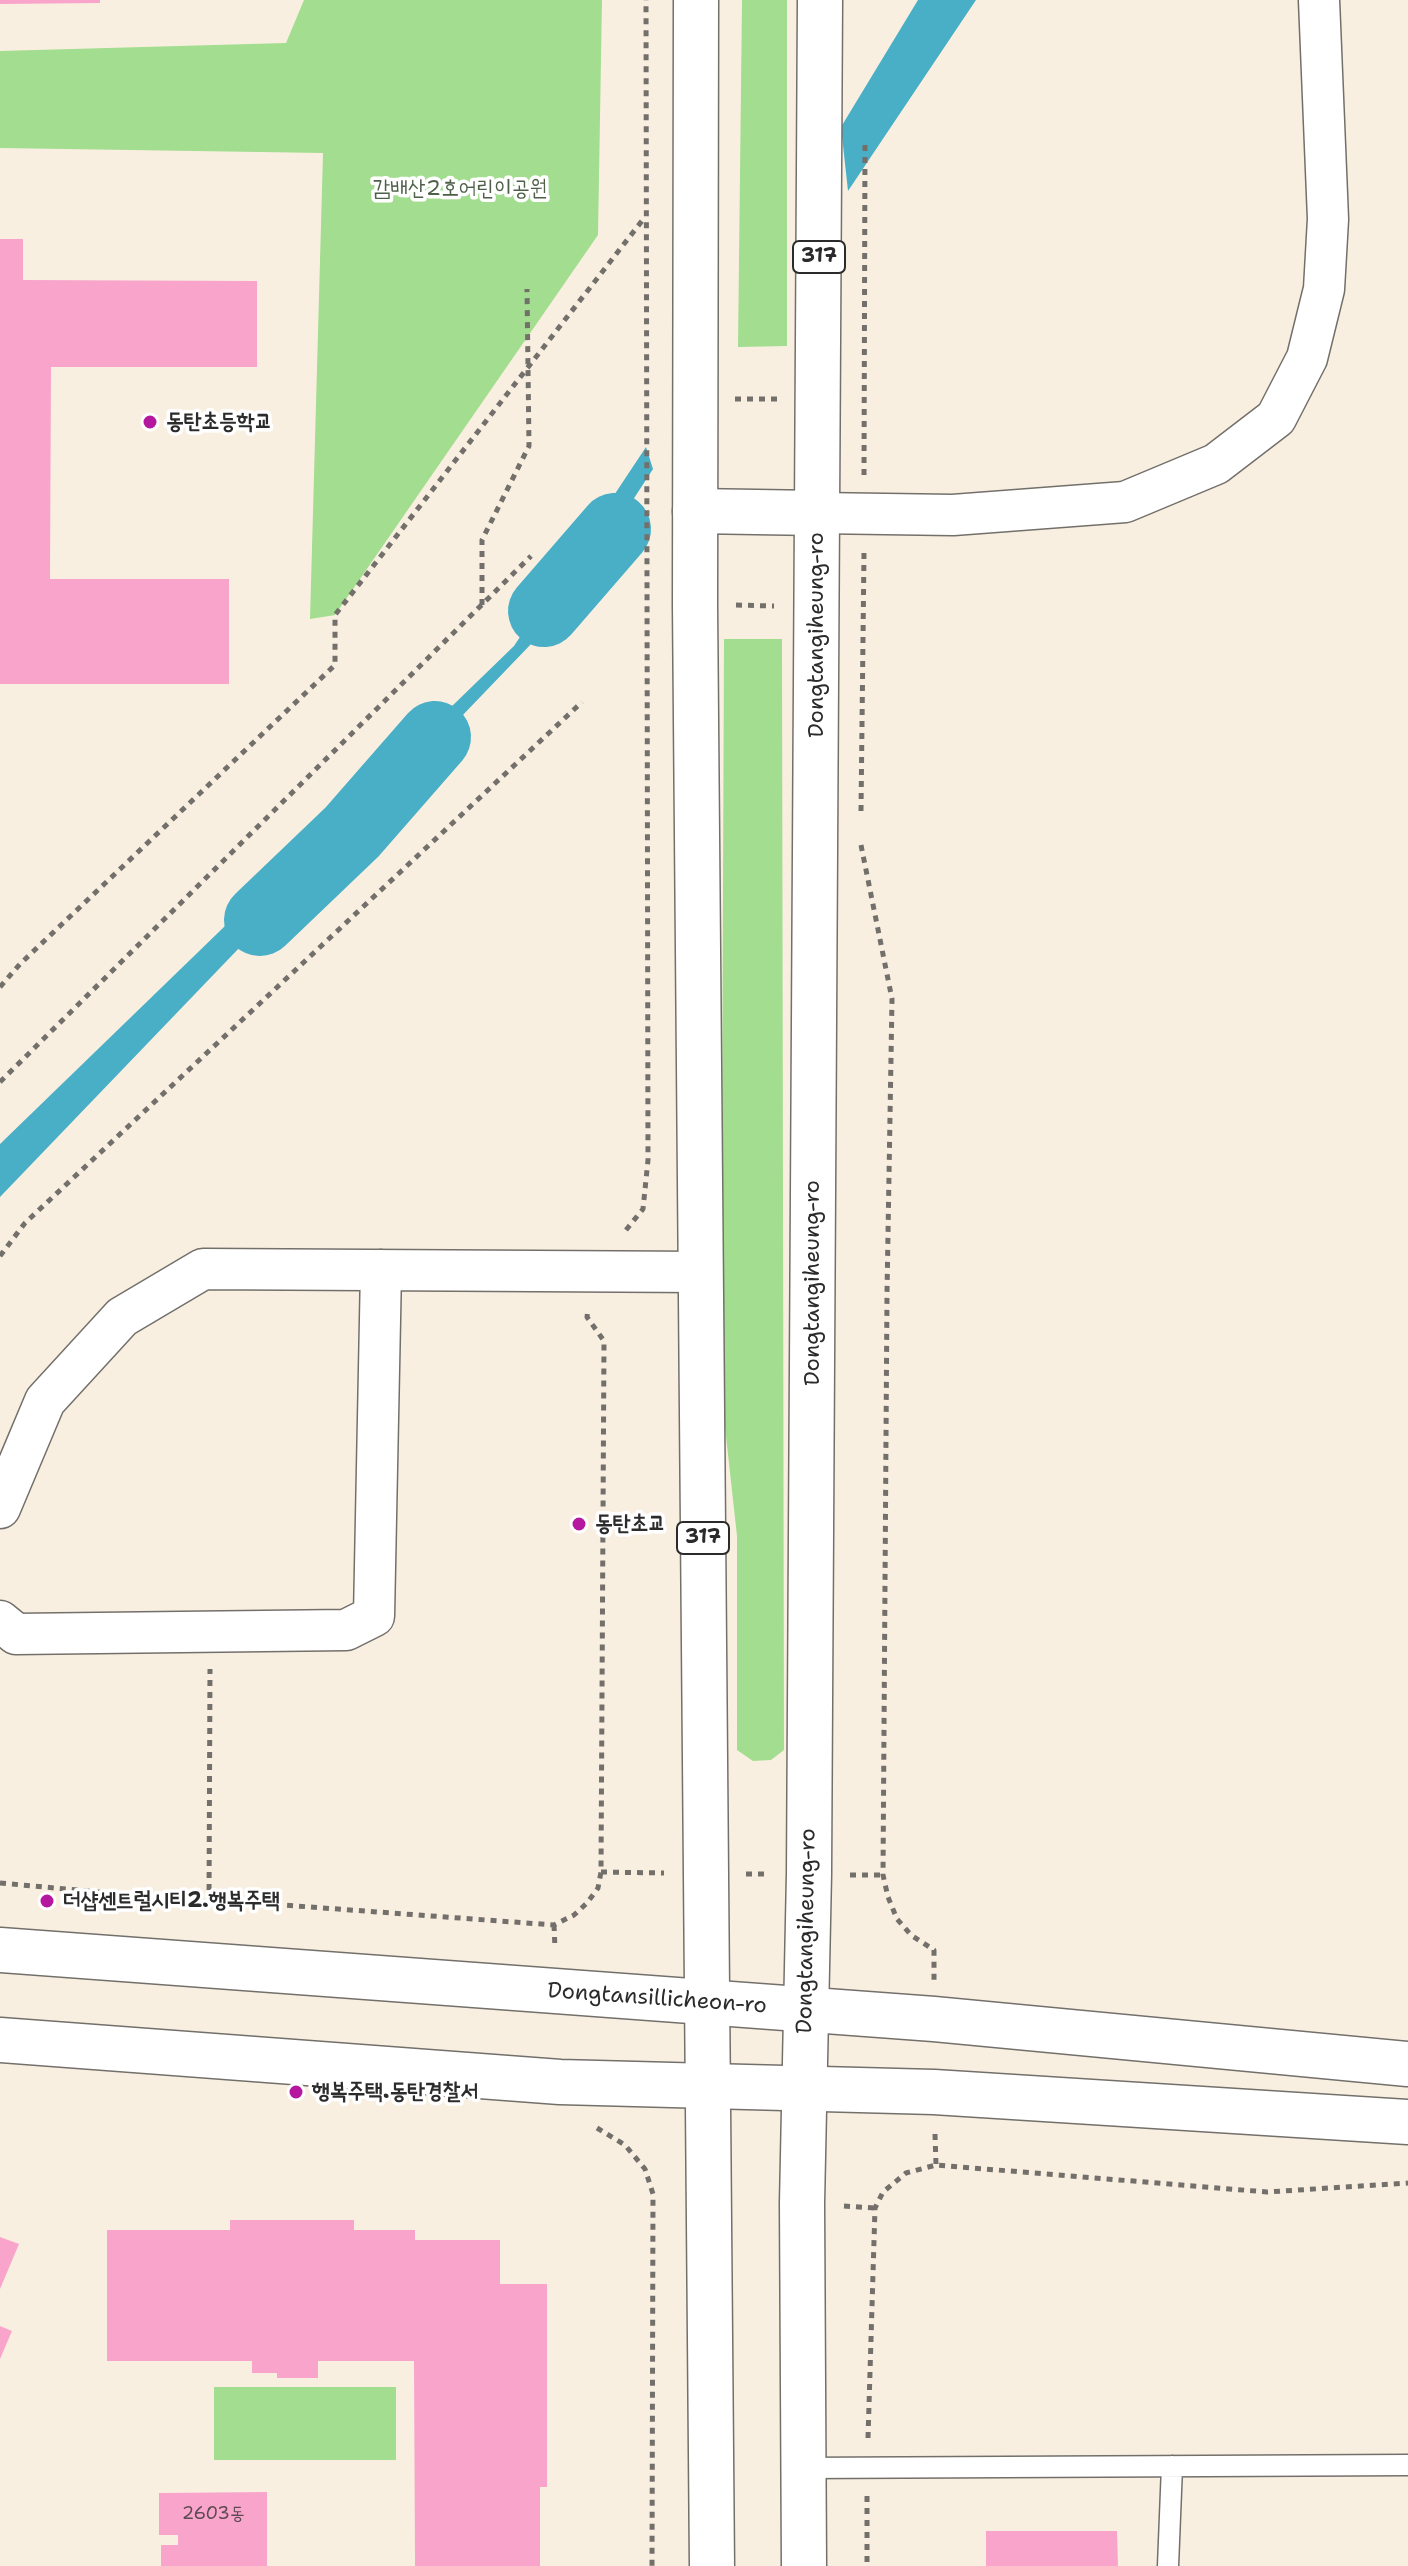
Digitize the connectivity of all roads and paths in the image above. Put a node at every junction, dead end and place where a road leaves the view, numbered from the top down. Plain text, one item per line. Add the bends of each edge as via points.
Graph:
1 (646, 0) edge
2 (696, 0) edge
3 (820, 0) edge
4 (1319, 0) edge
5 (865, 139) dead end
6 (646, 215) junction
7 (527, 289) dead end
8 (528, 367) junction
9 (646, 398) junction
10 (695, 399) junction
11 (818, 400) junction
12 (865, 401) junction
13 (695, 511) junction
14 (817, 513) junction
15 (864, 514) junction
16 (531, 556) dead end
17 (647, 603) junction
18 (695, 604) junction
19 (482, 605) junction
20 (817, 607) junction
21 (582, 702) dead end
22 (861, 820) dead end
23 (861, 835) dead end
24 (0, 987) edge
25 (0, 1082) edge
26 (619, 1236) dead end
27 (0, 1256) edge
28 (381, 1270) junction
29 (701, 1272) junction
30 (587, 1317) dead end
31 (0, 1508) edge
32 (0, 1621) edge
33 (211, 1632) junction
34 (0, 1883) edge
35 (209, 1902) junction
36 (0, 1950) edge
37 (934, 1950) dead end
38 (707, 2002) junction
39 (806, 2010) junction
40 (0, 2040) edge
41 (1408, 2064) edge
42 (709, 2086) junction
43 (805, 2088) junction
44 (1408, 2122) edge
45 (587, 2125) dead end
46 (1408, 2183) edge
47 (1408, 2465) edge
48 (1172, 2466) junction
49 (803, 2468) junction
50 (867, 2468) junction
51 (652, 2566) edge
52 (712, 2566) edge
53 (804, 2566) edge
54 (867, 2566) edge
55 (1168, 2566) edge

1 - 6 path
2 - 10 main road, 317
3 - 11 main road, Dongtangiheung-ro / 317
4 - 15 street via 1328,219 1324,289 1307,358 1276,418 1216,464 1125,502 953,515
5 - 12 path
6 - 8 path
6 - 9 path
7 - 8 path
8 - 19 path via 529,446 482,540
8 - 24 path via 335,615 335,665
9 - 10 path
9 - 17 path
10 - 11 path
10 - 13 main road, 317
11 - 12 path
11 - 14 main road, Dongtangiheung-ro / 317
12 - 15 path
13 - 14 main road
13 - 18 main road, 317
14 - 15 street
14 - 20 main road, Dongtangiheung-ro / 317
15 - 22 path
16 - 19 path
17 - 18 path
17 - 26 path via 648,1160 643,1209
18 - 20 path
18 - 29 main road, 317
19 - 25 path
20 - 39 main road, Dongtangiheung-ro / 317
21 - 27 path via 25,1223
23 - 37 path via 892,999 883,1875 897,1919
28 - 29 street
28 - 31 street via 203,1269 122,1317 45,1401
28 - 33 street via 374,1616 346,1630
29 - 38 main road, 317
30 - 35 path via 604,1341 598,1888 574,1915 554,1925
32 - 33 street via 16,1634
33 - 35 path
34 - 35 path
36 - 38 main road, Dongtansillicheon-ro
38 - 39 main road, Dongtansillicheon-ro
38 - 42 main road, 317
39 - 41 main road, Dongtansillicheon-ro
39 - 43 main road, Dongtangiheung-ro / 317
40 - 42 main road via 560,2082
42 - 43 main road
42 - 52 main road, 317
43 - 44 main road
43 - 49 main road, Dongtangiheung-ro / 317
45 - 51 path via 625,2145 645,2169 653,2194
46 - 50 path via 1267,2192 936,2165 906,2173 883,2192 875,2208
47 - 48 lane
48 - 50 lane
48 - 55 lane
49 - 50 lane
49 - 53 main road, Dongtangiheung-ro / 317
50 - 54 path

